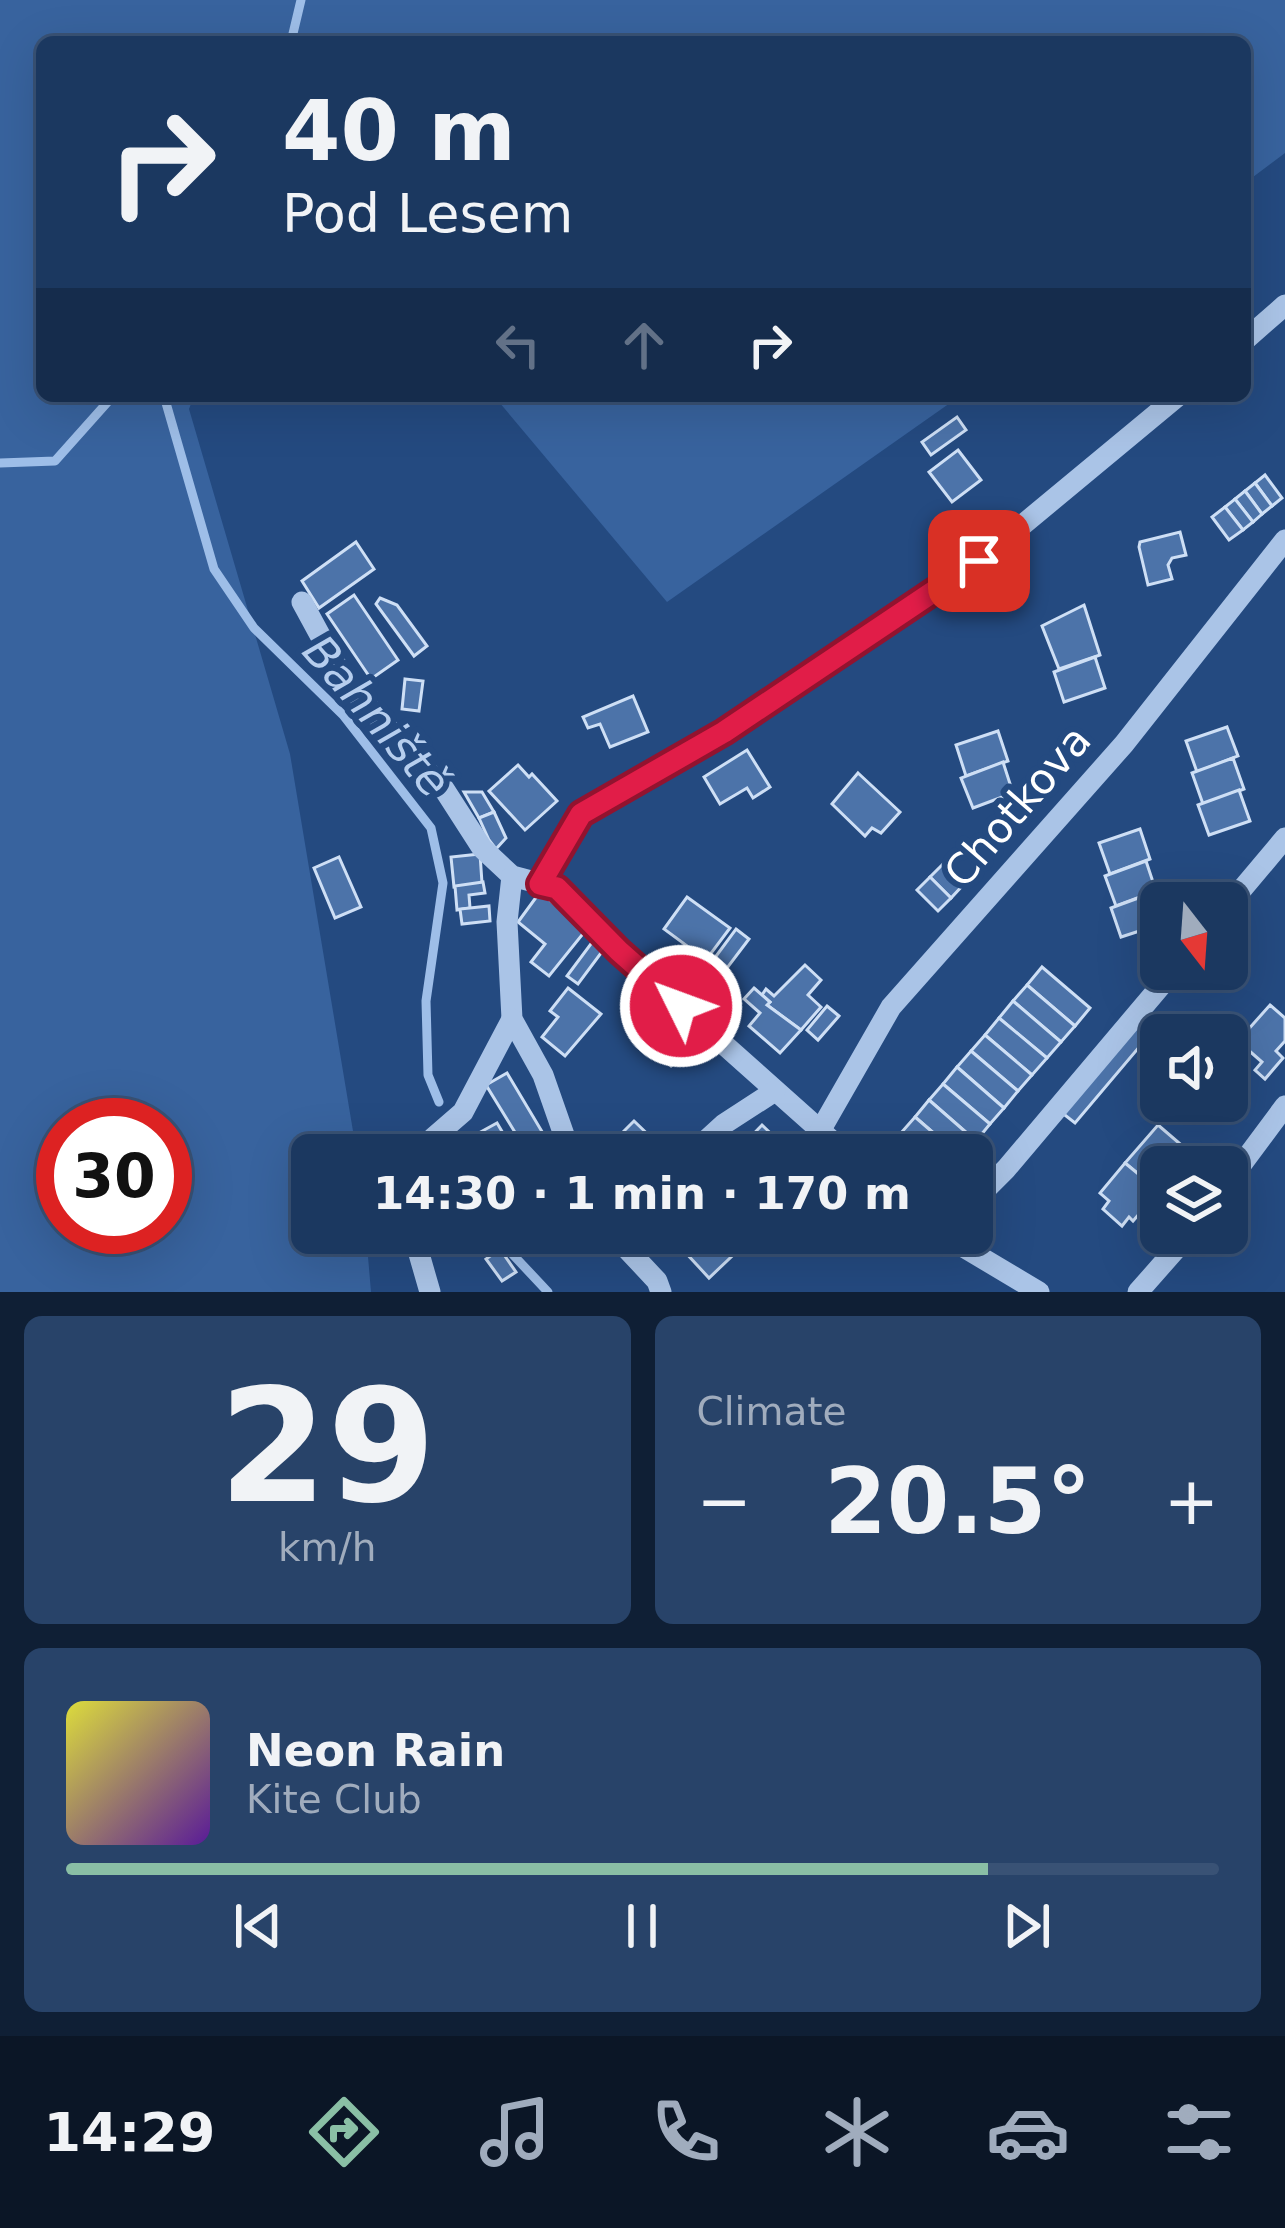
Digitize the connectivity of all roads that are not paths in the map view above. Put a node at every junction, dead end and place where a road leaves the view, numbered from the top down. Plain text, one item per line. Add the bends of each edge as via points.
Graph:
1 (1285, 305) edge
2 (1251, 335) edge
3 (1171, 402) edge
4 (1285, 540) edge
5 (302, 602) dead end
6 (1285, 838) edge
7 (512, 876) junction
8 (1248, 882) edge
9 (540, 884) junction
10 (1157, 990) edge
11 (512, 1019) junction
12 (775, 1091) junction
13 (1285, 1106) edge
14 (820, 1131) junction
15 (438, 1134) edge
16 (564, 1134) edge
17 (713, 1134) edge
18 (824, 1134) edge
19 (1248, 1156) edge
20 (993, 1181) edge
21 (419, 1254) edge
22 (634, 1254) edge
23 (976, 1254) edge
24 (1171, 1254) edge
25 (430, 1292) edge
26 (662, 1292) edge
27 (1039, 1292) edge
28 (1138, 1292) edge

1 - 2 street
3 - 9 street via 979,561 724,732 581,814
4 - 14 street, Chotkova via 1124,744 891,1007
5 - 7 street via 346,683
6 - 8 street
7 - 9 street
7 - 11 street
9 - 12 street via 557,888
10 - 20 street
11 - 15 street via 463,1112
11 - 16 street
12 - 14 street
12 - 17 street
13 - 19 street
14 - 18 street
21 - 25 street
22 - 26 street
23 - 27 street
24 - 28 street

